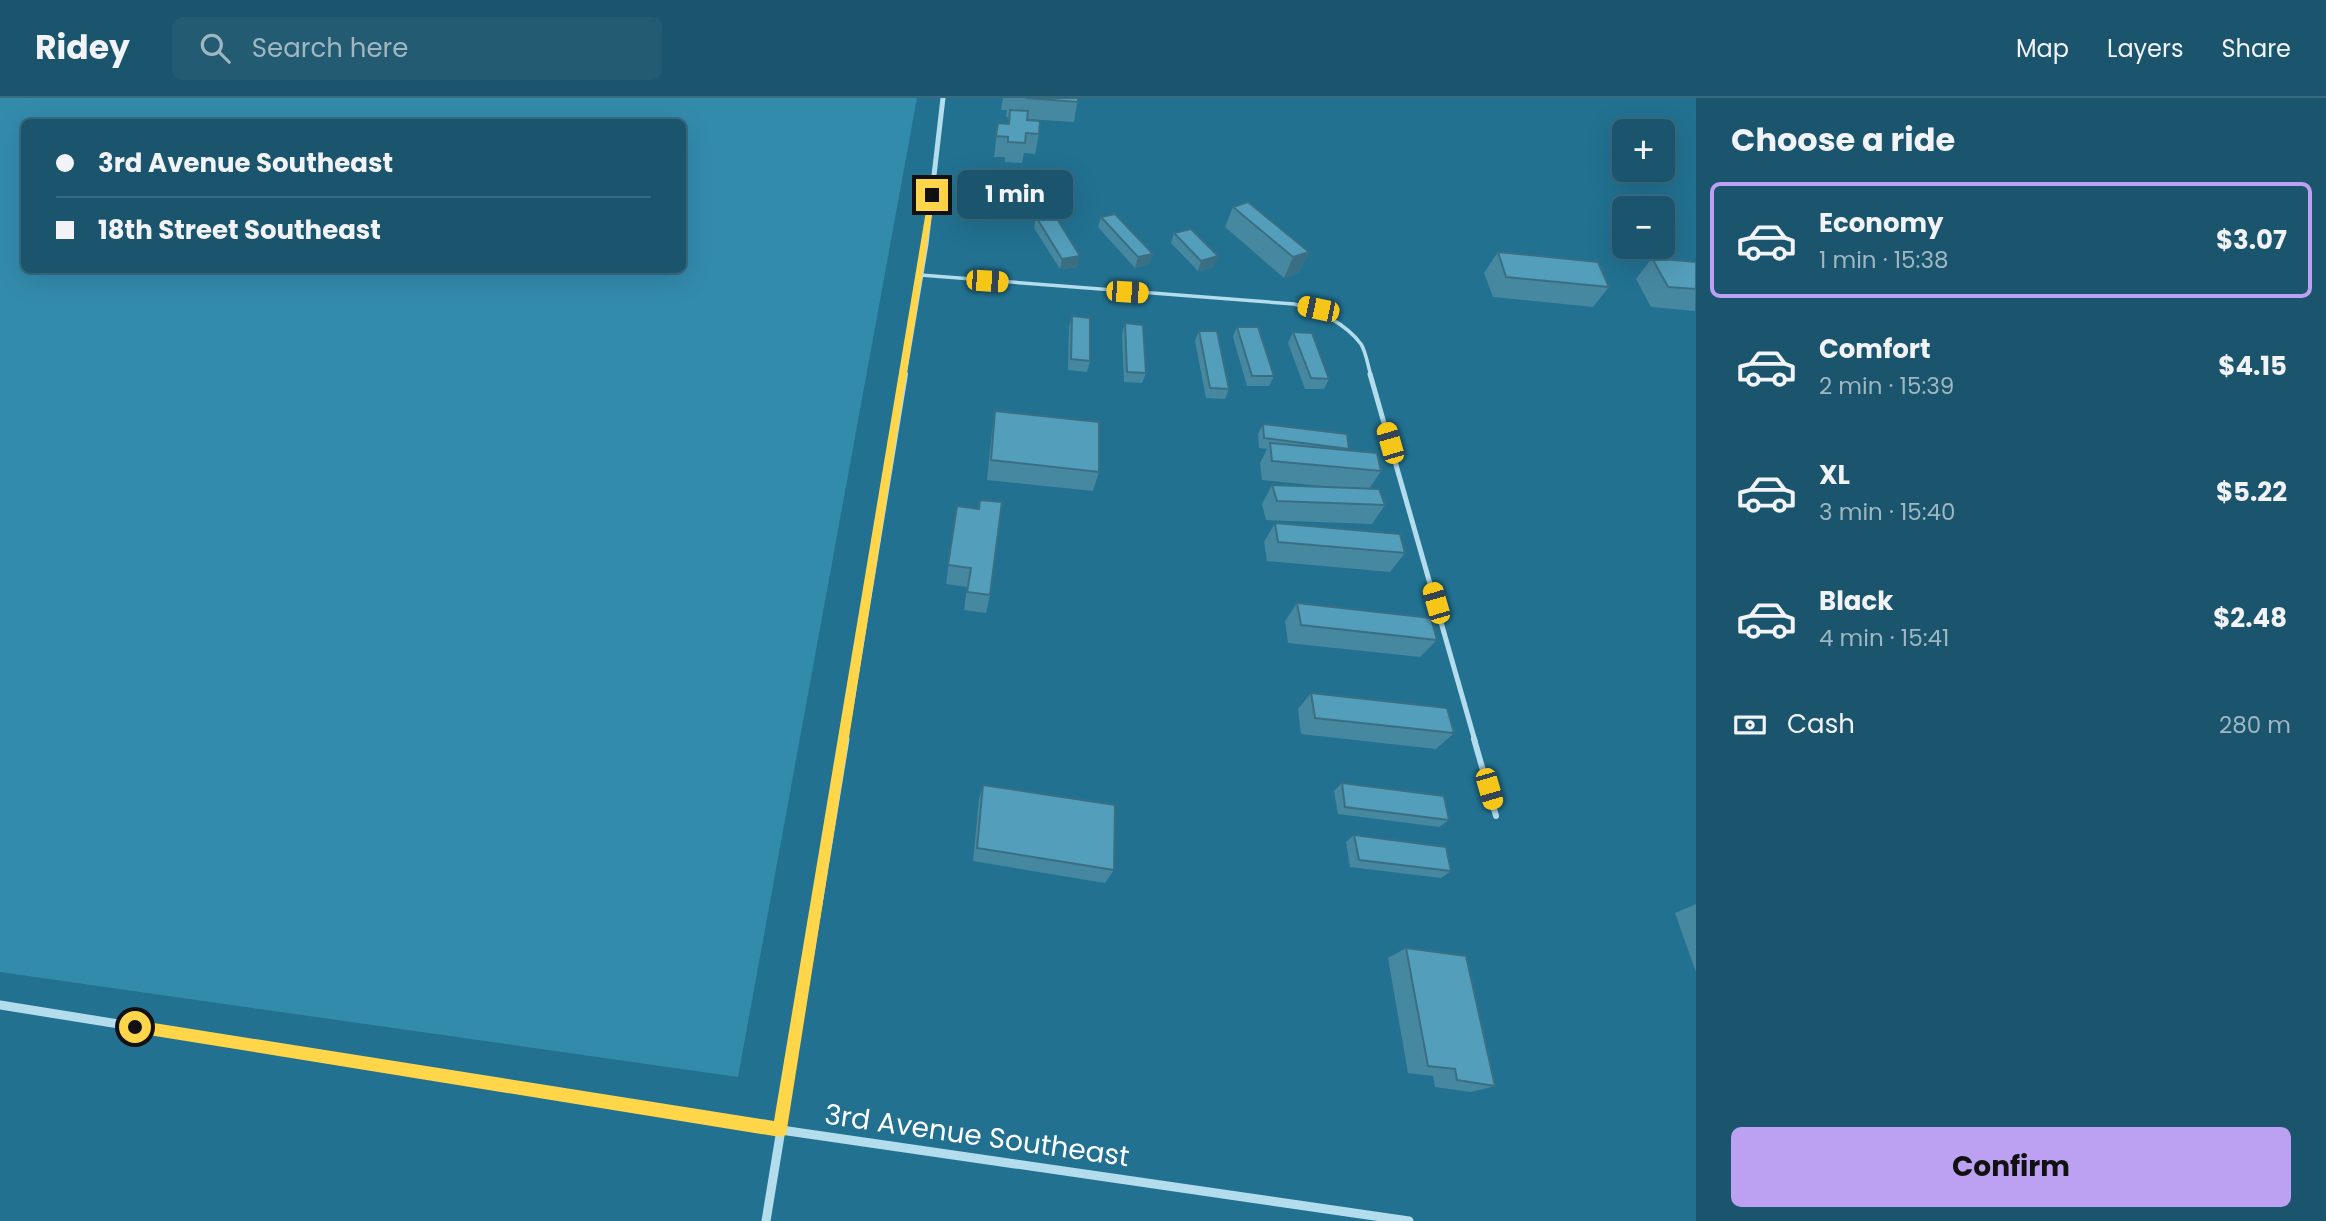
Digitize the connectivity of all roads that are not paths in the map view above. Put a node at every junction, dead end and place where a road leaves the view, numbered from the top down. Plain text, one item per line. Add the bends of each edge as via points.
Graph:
1 (943, 98) edge
2 (920, 275) junction
3 (1496, 816) dead end
4 (0, 1006) edge
5 (780, 1130) junction
6 (766, 1221) edge
7 (1409, 1221) edge

1 - 2 street
2 - 3 lane via 1294,304 1318,309 1335,319 1362,345
2 - 5 street
4 - 5 street, 3rd Avenue Southeast
5 - 6 street
5 - 7 street, 3rd Avenue Southeast

